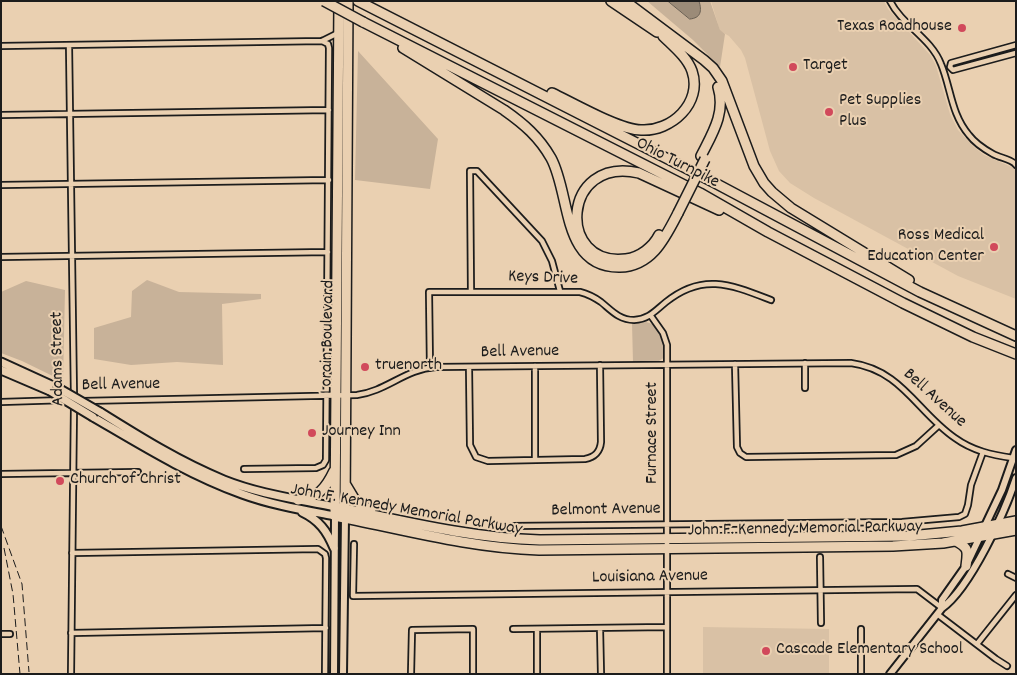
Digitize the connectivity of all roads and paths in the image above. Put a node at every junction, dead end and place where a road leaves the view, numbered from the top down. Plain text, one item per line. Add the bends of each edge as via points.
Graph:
1 (324, 1) edge
2 (339, 1) edge
3 (611, 1) edge
4 (624, 1) edge
5 (890, 1) edge
6 (349, 2) edge
7 (361, 2) edge
8 (363, 22) junction
9 (338, 33) junction
10 (663, 36) junction
11 (322, 41) junction
12 (69, 45) junction
13 (1016, 45) edge
14 (1, 46) edge
15 (452, 49) junction
16 (1016, 53) edge
17 (950, 67) junction
18 (942, 69) junction
19 (726, 93) junction
20 (329, 110) junction
21 (69, 114) junction
22 (1, 115) edge
23 (703, 158) junction
24 (1015, 163) edge
25 (328, 180) junction
26 (71, 184) junction
27 (1, 185) edge
28 (675, 212) junction
29 (768, 232) junction
30 (328, 252) junction
31 (71, 256) junction
32 (1, 257) edge
33 (560, 291) junction
34 (471, 292) junction
35 (772, 300) dead end
36 (651, 316) junction
37 (1012, 334) edge
38 (1016, 354) edge
39 (1, 362) edge
40 (805, 363) junction
41 (735, 364) junction
42 (667, 365) junction
43 (534, 366) junction
44 (600, 366) junction
45 (469, 367) junction
46 (430, 368) junction
47 (1, 370) edge
48 (805, 388) dead end
49 (336, 396) junction
50 (75, 400) junction
51 (1, 402) edge
52 (939, 425) junction
53 (1016, 450) edge
54 (983, 452) junction
55 (1013, 458) junction
56 (535, 460) junction
57 (335, 468) junction
58 (244, 469) dead end
59 (138, 472) dead end
60 (72, 473) junction
61 (1, 474) edge
62 (344, 475) junction
63 (1016, 478) edge
64 (298, 500) junction
65 (288, 507) junction
66 (335, 511) junction
67 (345, 513) junction
68 (377, 515) junction
69 (1016, 521) edge
70 (668, 524) junction
71 (996, 525) junction
72 (512, 526) dead end
73 (984, 526) junction
74 (1016, 530) edge
75 (992, 535) junction
76 (980, 537) junction
77 (955, 541) junction
78 (354, 544) dead end
79 (668, 544) junction
80 (334, 548) junction
81 (72, 553) junction
82 (820, 557) dead end
83 (966, 566) junction
84 (1008, 574) dead end
85 (1016, 578) edge
86 (821, 590) junction
87 (668, 592) junction
88 (1016, 594) edge
89 (942, 608) junction
90 (937, 614) junction
91 (821, 623) dead end
92 (326, 628) junction
93 (600, 628) junction
94 (667, 628) junction
95 (513, 629) dead end
96 (537, 629) junction
97 (861, 629) dead end
98 (71, 633) junction
99 (1, 634) edge
100 (10, 634) dead end
101 (978, 644) junction
102 (1007, 666) dead end
103 (70, 674) edge
104 (326, 674) edge
105 (334, 674) edge
106 (343, 674) edge
107 (411, 674) edge
108 (473, 674) edge
109 (537, 674) edge
110 (601, 674) edge
111 (668, 674) edge
112 (861, 674) edge
113 (890, 674) edge

1 - 8 highway, Ohio Turnpike, bridge
2 - 9 highway, Lorain Boulevard
3 - 10 highway
4 - 19 highway via 710,65 720,76
5 - 18 street via 894,10 930,47
6 - 49 highway, Lorain Boulevard
7 - 15 highway, Ohio Turnpike
8 - 28 highway via 532,131 556,168 575,240 584,252 599,262 620,267 647,259 658,248
8 - 29 highway, Ohio Turnpike via 700,193
9 - 11 street
9 - 49 highway, Lorain Boulevard
10 - 15 highway via 688,63 695,83 688,105 680,116 663,127 649,130 634,130 619,124
10 - 23 highway via 703,65 718,88 720,115
11 - 12 street
11 - 20 street, Lorain Boulevard via 329,48
12 - 14 street
12 - 21 street, Adams Street
13 - 17 street via 951,63
15 - 37 highway, Ohio Turnpike via 920,292
16 - 17 street via 953,70
17 - 18 street
18 - 24 street via 963,128 979,145
19 - 23 highway via 723,124
19 - 37 highway via 754,166 764,183 779,198 919,286
20 - 21 street
20 - 25 street, Lorain Boulevard
21 - 22 street
21 - 26 street, Adams Street
23 - 28 highway
25 - 26 street
25 - 30 street, Lorain Boulevard
26 - 27 street
26 - 31 street, Adams Street
28 - 29 highway via 652,245 643,253 624,259 605,257 592,250 581,236 576,218 579,200 589,184 606,174 625,171 639,173
29 - 38 highway, Ohio Turnpike via 934,318
30 - 31 street
30 - 49 street, Lorain Boulevard
31 - 32 street
31 - 50 street, Adams Street
33 - 34 street, Keys Drive
33 - 34 street via 552,261 542,241 477,171 470,171
33 - 36 street, Keys Drive via 588,294 622,318 632,320
34 - 46 street, Keys Drive via 429,292
35 - 36 street via 731,285 708,284 681,293
36 - 42 street, Furnace Street via 666,338
39 - 64 main road, John F. Kennedy Memorial Parkway, bridge via 60,389 208,473
40 - 41 street, Bell Avenue
40 - 48 street
40 - 52 street, Bell Avenue via 851,363 879,370 896,382
41 - 42 street, Bell Avenue
41 - 52 street via 737,447 746,457 891,456 916,446
42 - 44 street, Bell Avenue
42 - 70 street, Furnace Street
43 - 44 street, Bell Avenue
43 - 45 street, Bell Avenue
43 - 56 street
44 - 56 street via 601,442 597,453 585,460
45 - 46 street, Bell Avenue
45 - 56 street via 470,445 473,453 485,460
46 - 49 street, Bell Avenue via 412,372 371,393
47 - 65 main road, John F. Kennedy Memorial Parkway, bridge via 50,391 199,476 242,494
49 - 50 street, Bell Avenue
49 - 57 highway, Lorain Boulevard
49 - 58 street, Lorain Boulevard via 323,466
49 - 62 highway, Lorain Boulevard
50 - 51 street, Bell Avenue
50 - 60 street, Adams Street
52 - 54 street, Bell Avenue via 962,443
53 - 55 street
54 - 55 street, Bell Avenue
54 - 70 street, Belmont Avenue via 965,514 959,517 902,522
55 - 73 street
57 - 64 highway via 321,492
57 - 66 highway, Lorain Boulevard
59 - 60 street
60 - 61 street
60 - 81 street, Adams Street
62 - 67 highway, Lorain Boulevard
62 - 68 highway via 355,500
63 - 71 street
64 - 66 main road, John F. Kennedy Memorial Parkway
65 - 66 main road, John F. Kennedy Memorial Parkway
65 - 80 main road via 320,523
66 - 67 highway, John F. Kennedy Memorial Parkway
66 - 80 street, Lorain Boulevard
67 - 68 highway, John F. Kennedy Memorial Parkway
67 - 79 highway, John F. Kennedy Memorial Parkway via 448,539 514,549
67 - 106 street, Lorain Boulevard
68 - 79 highway, John F. Kennedy Memorial Parkway via 513,539
69 - 71 highway, John F. Kennedy Memorial Parkway
70 - 72 street, Belmont Avenue
70 - 79 street, Furnace Street
71 - 73 highway, John F. Kennedy Memorial Parkway
71 - 75 street
73 - 76 street
73 - 79 highway, John F. Kennedy Memorial Parkway via 909,536
74 - 75 highway, John F. Kennedy Memorial Parkway
75 - 76 highway, John F. Kennedy Memorial Parkway
75 - 89 street via 964,583
76 - 77 highway, John F. Kennedy Memorial Parkway
76 - 83 street
77 - 79 highway, John F. Kennedy Memorial Parkway via 893,546
77 - 83 highway via 964,545 968,552
78 - 87 street, Louisiana Avenue via 353,596
79 - 87 street, Furnace Street
80 - 105 street, Lorain Boulevard
81 - 92 street via 318,549 326,558
81 - 98 street, Adams Street
82 - 86 street
83 - 89 street via 942,600
84 - 85 street
86 - 87 street, Louisiana Avenue
86 - 89 street, Louisiana Avenue via 917,589
86 - 91 street
87 - 94 street, Furnace Street
88 - 101 street
89 - 90 street
90 - 101 street
90 - 113 street
92 - 98 street
92 - 104 street
93 - 94 street
93 - 96 street
93 - 110 street
94 - 111 street, Furnace Street
95 - 96 street
96 - 109 street
97 - 112 street
98 - 103 street, Adams Street
99 - 100 street
101 - 102 street
107 - 108 street via 412,630 473,629

